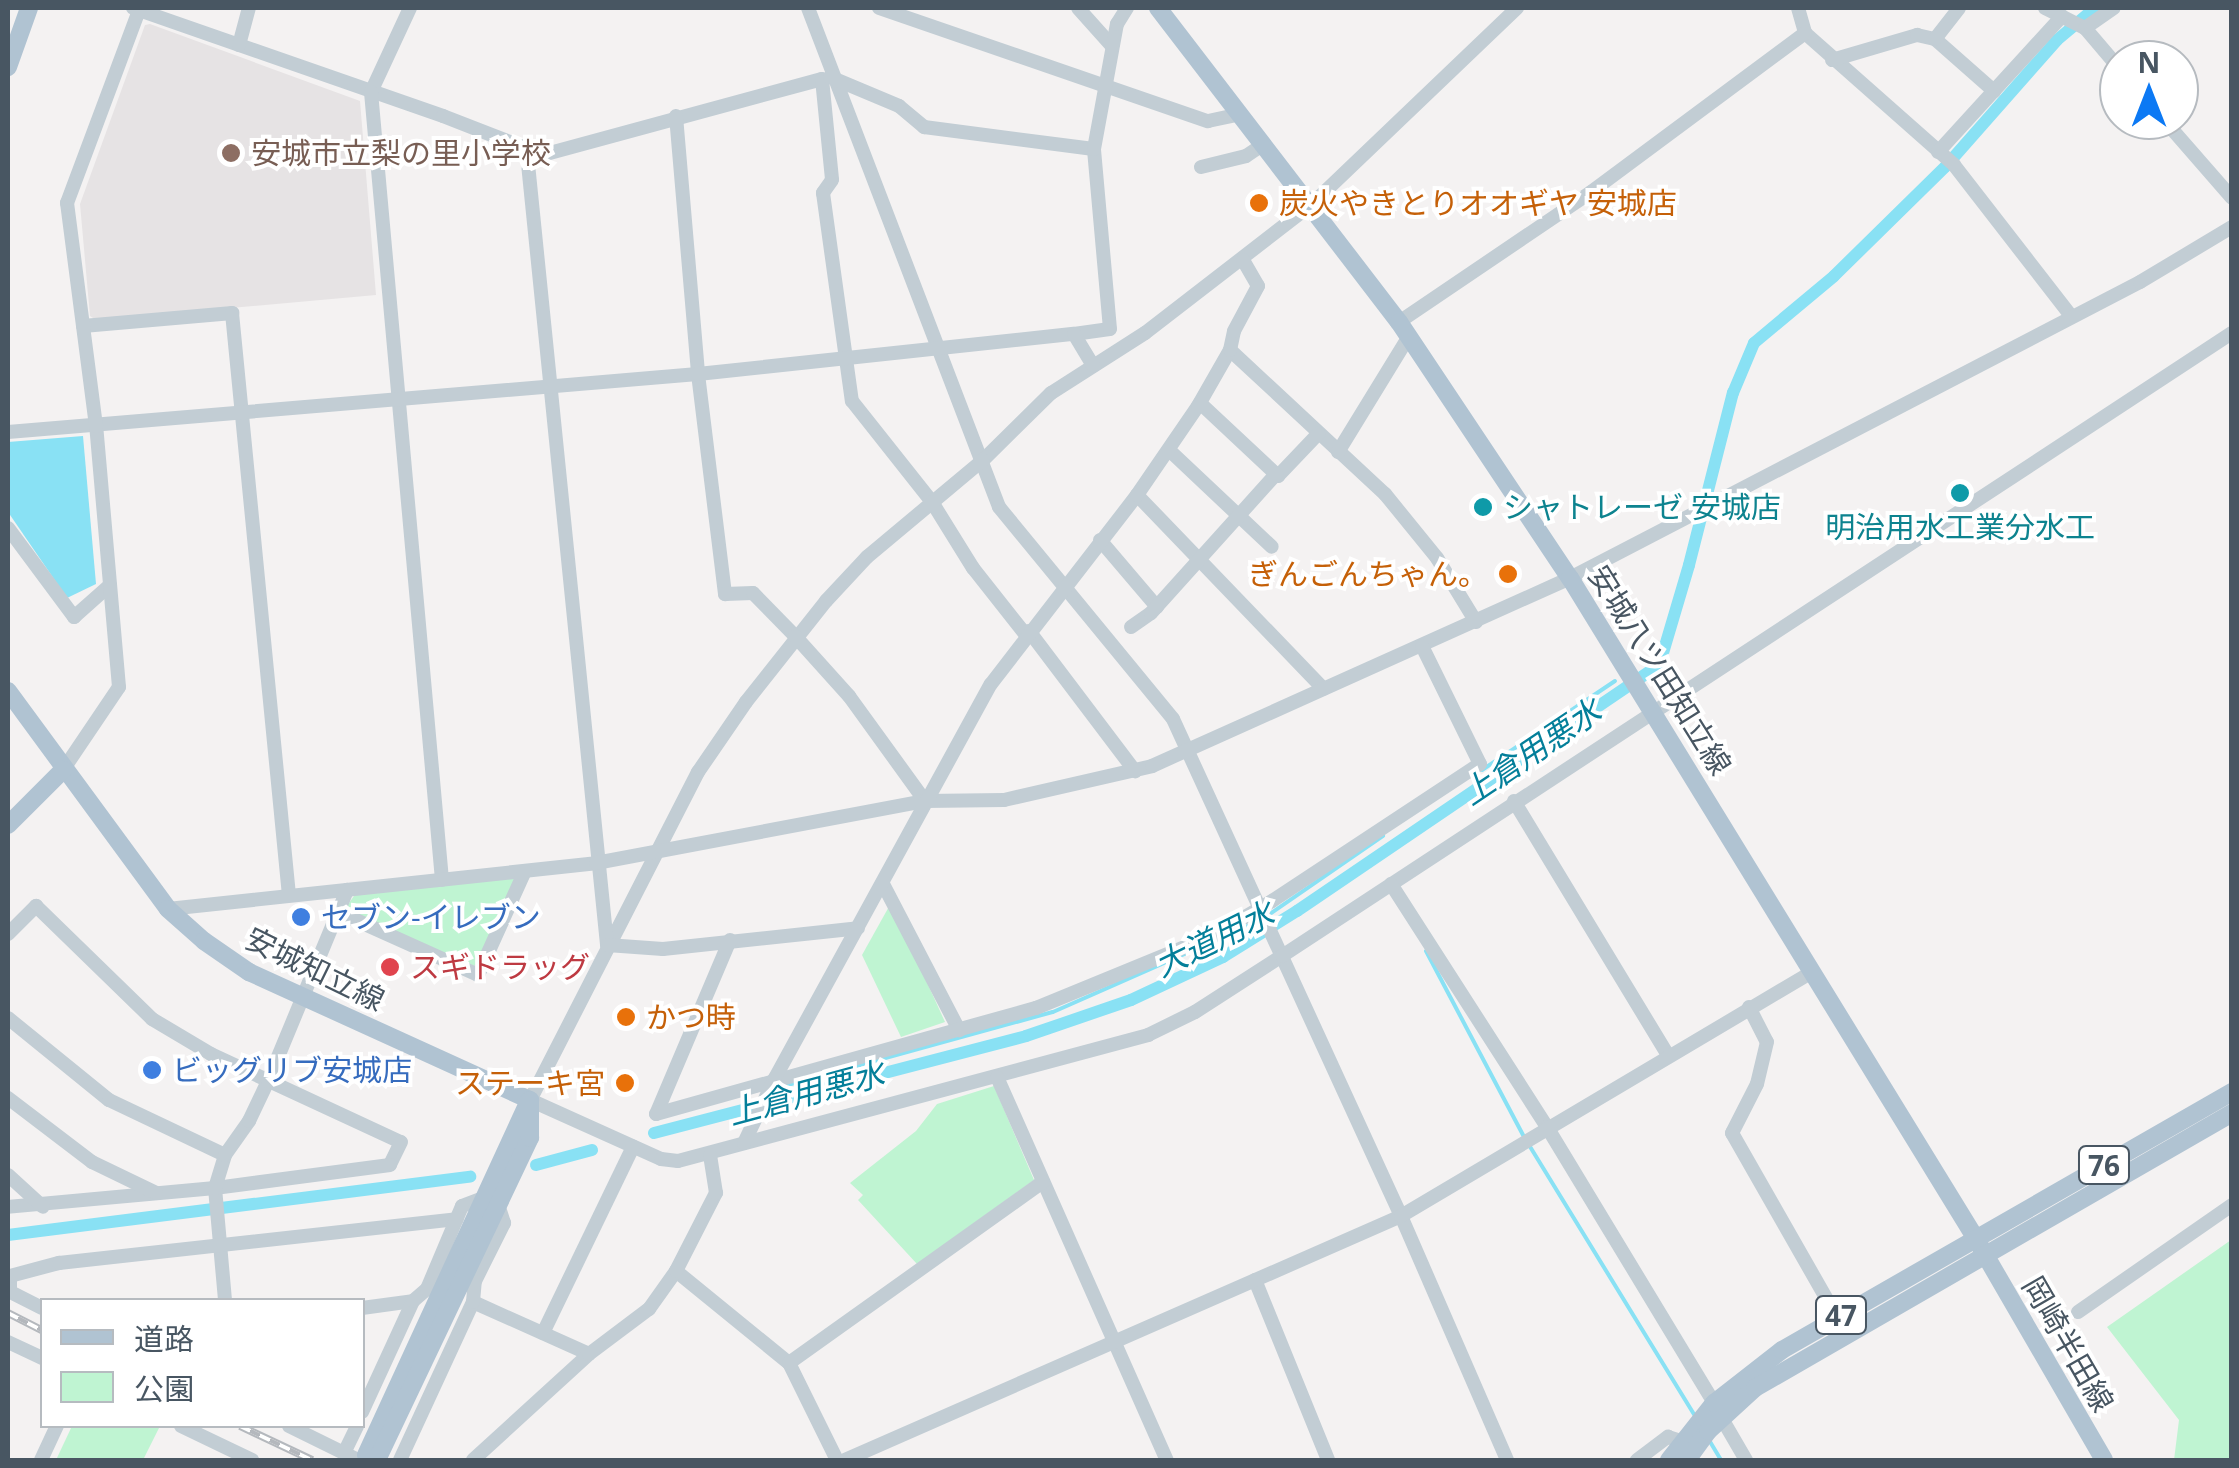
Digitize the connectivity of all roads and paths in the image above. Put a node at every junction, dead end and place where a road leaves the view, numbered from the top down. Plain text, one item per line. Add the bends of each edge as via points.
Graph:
1 (28, 8) edge
2 (137, 8) edge
3 (250, 8) edge
4 (410, 8) edge
5 (808, 8) edge
6 (880, 8) edge
7 (1078, 8) edge
8 (1128, 8) edge
9 (1158, 8) edge
10 (1517, 8) edge
11 (1798, 8) edge
12 (1959, 8) edge
13 (2045, 8) edge
14 (2114, 8) edge
15 (2066, 18) junction
16 (2085, 28) junction
17 (1805, 33) junction
18 (1935, 39) junction
19 (2099, 44) edge
20 (239, 45) junction
21 (1112, 46) junction
22 (1832, 60) junction
23 (8, 67) edge
24 (827, 78) junction
25 (1106, 84) junction
26 (1994, 91) junction
27 (371, 92) junction
28 (1240, 114) junction
29 (676, 116) junction
30 (2181, 140) edge
31 (1264, 144) junction
32 (1094, 149) junction
33 (527, 154) junction
34 (1945, 158) junction
35 (1201, 167) dead end
36 (2232, 198) edge
37 (1312, 204) junction
38 (2232, 227) edge
39 (1243, 260) junction
40 (2072, 318) junction
41 (83, 326) junction
42 (1404, 329) junction
43 (2232, 333) edge
44 (1074, 334) junction
45 (935, 346) junction
46 (1230, 350) junction
47 (844, 356) junction
48 (1093, 366) junction
49 (698, 374) junction
50 (549, 387) junction
51 (398, 398) junction
52 (1200, 403) junction
53 (243, 412) junction
54 (96, 426) junction
55 (8, 432) edge
56 (1319, 433) junction
57 (1169, 450) junction
58 (1338, 452) junction
59 (984, 460) junction
60 (1276, 474) junction
61 (1137, 495) junction
62 (932, 502) junction
63 (1238, 516) junction
64 (8, 528) edge
65 (1100, 540) junction
66 (1272, 547) dead end
67 (1196, 559) junction
68 (1570, 578) junction
69 (110, 584) junction
70 (1063, 587) junction
71 (1157, 607) junction
72 (1476, 622) junction
73 (1131, 628) dead end
74 (1028, 633) junction
75 (796, 636) junction
76 (1422, 646) junction
77 (1324, 689) junction
78 (8, 691) edge
79 (1653, 711) junction
80 (1188, 749) junction
81 (64, 770) junction
82 (1135, 771) junction
83 (925, 801) junction
84 (1514, 801) junction
85 (8, 825) edge
86 (658, 848) junction
87 (596, 862) junction
88 (525, 871) junction
89 (442, 880) junction
90 (883, 884) junction
91 (1391, 884) junction
92 (347, 890) junction
93 (289, 895) junction
94 (168, 909) junction
95 (1261, 910) junction
96 (338, 912) junction
97 (858, 928) junction
98 (8, 934) edge
99 (730, 940) junction
100 (606, 944) junction
101 (1282, 956) junction
102 (1812, 972) junction
103 (304, 997) junction
104 (1749, 1007) junction
105 (8, 1018) edge
106 (959, 1030) junction
107 (1667, 1054) junction
108 (997, 1077) junction
109 (268, 1081) junction
110 (770, 1089) junction
111 (2232, 1092) edge
112 (8, 1098) edge
113 (530, 1100) junction
114 (2232, 1113) edge
115 (1547, 1127) junction
116 (744, 1143) junction
117 (634, 1147) junction
118 (226, 1154) junction
119 (710, 1155) junction
120 (8, 1175) edge
121 (1043, 1182) junction
122 (214, 1190) junction
123 (156, 1193) junction
124 (489, 1202) junction
125 (2232, 1205) edge
126 (44, 1206) junction
127 (8, 1207) edge
128 (1401, 1216) junction
129 (458, 1219) junction
130 (218, 1244) junction
131 (1980, 1247) junction
132 (676, 1270) junction
133 (1255, 1280) junction
134 (225, 1298) edge
135 (412, 1301) junction
136 (473, 1302) junction
137 (40, 1307) edge
138 (365, 1308) edge
139 (2078, 1312) dead end
140 (1837, 1317) junction
141 (542, 1332) junction
142 (1114, 1341) junction
143 (8, 1342) edge
144 (589, 1354) junction
145 (40, 1357) edge
146 (789, 1362) junction
147 (365, 1405) edge
148 (1718, 1410) junction
149 (56, 1428) edge
150 (185, 1428) edge
151 (294, 1428) edge
152 (356, 1428) edge
153 (1681, 1441) junction
154 (361, 1457) edge
155 (42, 1460) edge
156 (252, 1460) edge
157 (400, 1460) edge
158 (473, 1460) edge
159 (837, 1460) edge
160 (845, 1460) edge
161 (1167, 1460) edge
162 (1328, 1460) edge
163 (1506, 1460) edge
164 (1637, 1460) edge
165 (1669, 1460) edge
166 (1687, 1460) edge
167 (1746, 1460) edge
168 (2104, 1460) edge

1 - 23 main road
2 - 20 street
2 - 41 street via 67,203
3 - 20 street
4 - 27 street
5 - 24 street
6 - 25 street
7 - 21 street
8 - 21 street
9 - 28 main road, 安城八ツ田知立線
10 - 37 street
11 - 17 street
12 - 18 street
13 - 15 street
14 - 16 street
15 - 16 street
15 - 26 street
16 - 19 street
17 - 22 street
17 - 42 street
18 - 22 street via 1917,35
18 - 26 street
20 - 27 street
21 - 25 street
22 - 34 street
24 - 29 street
24 - 32 street via 898,106 924,127
24 - 45 street
24 - 47 street via 832,180 823,193
25 - 28 street via 1208,121
25 - 32 street
26 - 34 street
27 - 33 street
27 - 51 street
28 - 31 main road, 安城八ツ田知立線
29 - 33 street
29 - 49 street
30 - 36 street
31 - 35 street via 1246,156
31 - 37 main road, 安城八ツ田知立線
32 - 44 street via 1110,329
33 - 50 street
34 - 40 street
37 - 39 street
37 - 42 main road, 安城八ツ田知立線
38 - 40 street
39 - 46 street via 1258,286
39 - 48 street
40 - 68 street
41 - 53 street via 232,312
41 - 54 street
42 - 58 street
42 - 68 main road, 安城八ツ田知立線
43 - 79 street
44 - 45 street
44 - 48 street
45 - 47 street
45 - 59 street
46 - 52 street
46 - 56 street
47 - 49 street
47 - 62 street via 852,401
48 - 59 street via 1050,393
49 - 50 street
49 - 75 street via 725,594 753,593
50 - 51 street
50 - 87 street
51 - 53 street
51 - 89 street
52 - 57 street
52 - 60 street
53 - 54 street
53 - 93 street
54 - 55 street
54 - 69 street
56 - 58 street
56 - 60 street
57 - 61 street
57 - 63 street
58 - 72 street via 1385,494 1437,558
59 - 62 street
59 - 70 street via 998,507
60 - 63 street
61 - 65 street
61 - 67 street
62 - 74 street via 973,568
62 - 75 street via 867,558
63 - 66 street
63 - 67 street
64 - 69 street via 74,618
65 - 70 street
65 - 71 street
67 - 71 street
67 - 77 street
68 - 72 street
68 - 79 main road, 安城八ツ田知立線
69 - 81 street via 119,687
70 - 74 street
70 - 80 street via 1162,700
71 - 73 street
72 - 76 street
74 - 82 street
74 - 83 street
75 - 83 street
75 - 86 street via 698,772
76 - 77 street
76 - 95 street via 1480,764
77 - 80 street
78 - 81 main road, 安城知立線
79 - 84 street
79 - 102 main road, 安城八ツ田知立線
80 - 82 street
80 - 95 street
81 - 85 main road
81 - 94 main road, 安城知立線
82 - 83 street via 1004,800
83 - 86 street
83 - 90 street
84 - 91 street
84 - 107 street
86 - 87 street
86 - 100 street
87 - 88 street
87 - 100 street
88 - 89 street
88 - 96 street via 478,975
89 - 92 street
90 - 97 street
90 - 106 street
91 - 101 street
91 - 115 street
92 - 93 street
92 - 96 street
93 - 94 street
94 - 103 main road, 安城知立線 via 248,972
95 - 101 street
95 - 106 street via 1126,973
96 - 103 street
97 - 99 street
97 - 110 street
98 - 109 street via 36,906 152,1018
99 - 100 street via 663,949
99 - 110 street via 656,1114
100 - 113 street
101 - 108 street via 1148,1035
101 - 128 street
102 - 104 street
102 - 131 main road, 安城八ツ田知立線
103 - 109 street
103 - 113 main road, 安城知立線
104 - 107 street
104 - 140 street via 1766,1042 1757,1084 1732,1133
105 - 118 street via 109,1100
106 - 110 street
107 - 115 street
108 - 116 street
108 - 121 street
109 - 118 street
109 - 122 street via 401,1142 390,1165
110 - 116 street
111 - 131 main road, 76
112 - 123 street via 92,1162
113 - 117 street
113 - 124 main road
114 - 131 main road, 76
115 - 128 street
115 - 148 street
116 - 119 street
117 - 119 street via 661,1159
117 - 141 street
118 - 122 street
119 - 132 street via 716,1193
120 - 126 street
121 - 142 street
121 - 146 street
122 - 123 street
122 - 130 street
123 - 126 street
124 - 129 street via 467,1200
124 - 136 street via 504,1223
124 - 154 main road
125 - 139 street
126 - 127 street
128 - 133 street
128 - 163 street
129 - 130 street
129 - 135 street via 427,1289
130 - 134 street
130 - 137 street via 60,1263 10,1276 10,1292
131 - 140 main road, 47
131 - 148 main road, 47
131 - 168 main road, 岡崎半田線
132 - 144 street via 649,1308
132 - 146 street
133 - 142 street
133 - 162 street
135 - 138 street
135 - 147 street
136 - 141 street
136 - 157 street
140 - 148 main road, 47 via 1752,1372
141 - 144 street
142 - 160 street
142 - 161 street
143 - 145 street
144 - 158 street
146 - 159 street
148 - 153 main road, 47
148 - 166 main road, 47
148 - 167 street
149 - 155 street
150 - 156 street
151 - 154 street
152 - 154 street
153 - 164 street via 1668,1438
153 - 165 main road, 47

